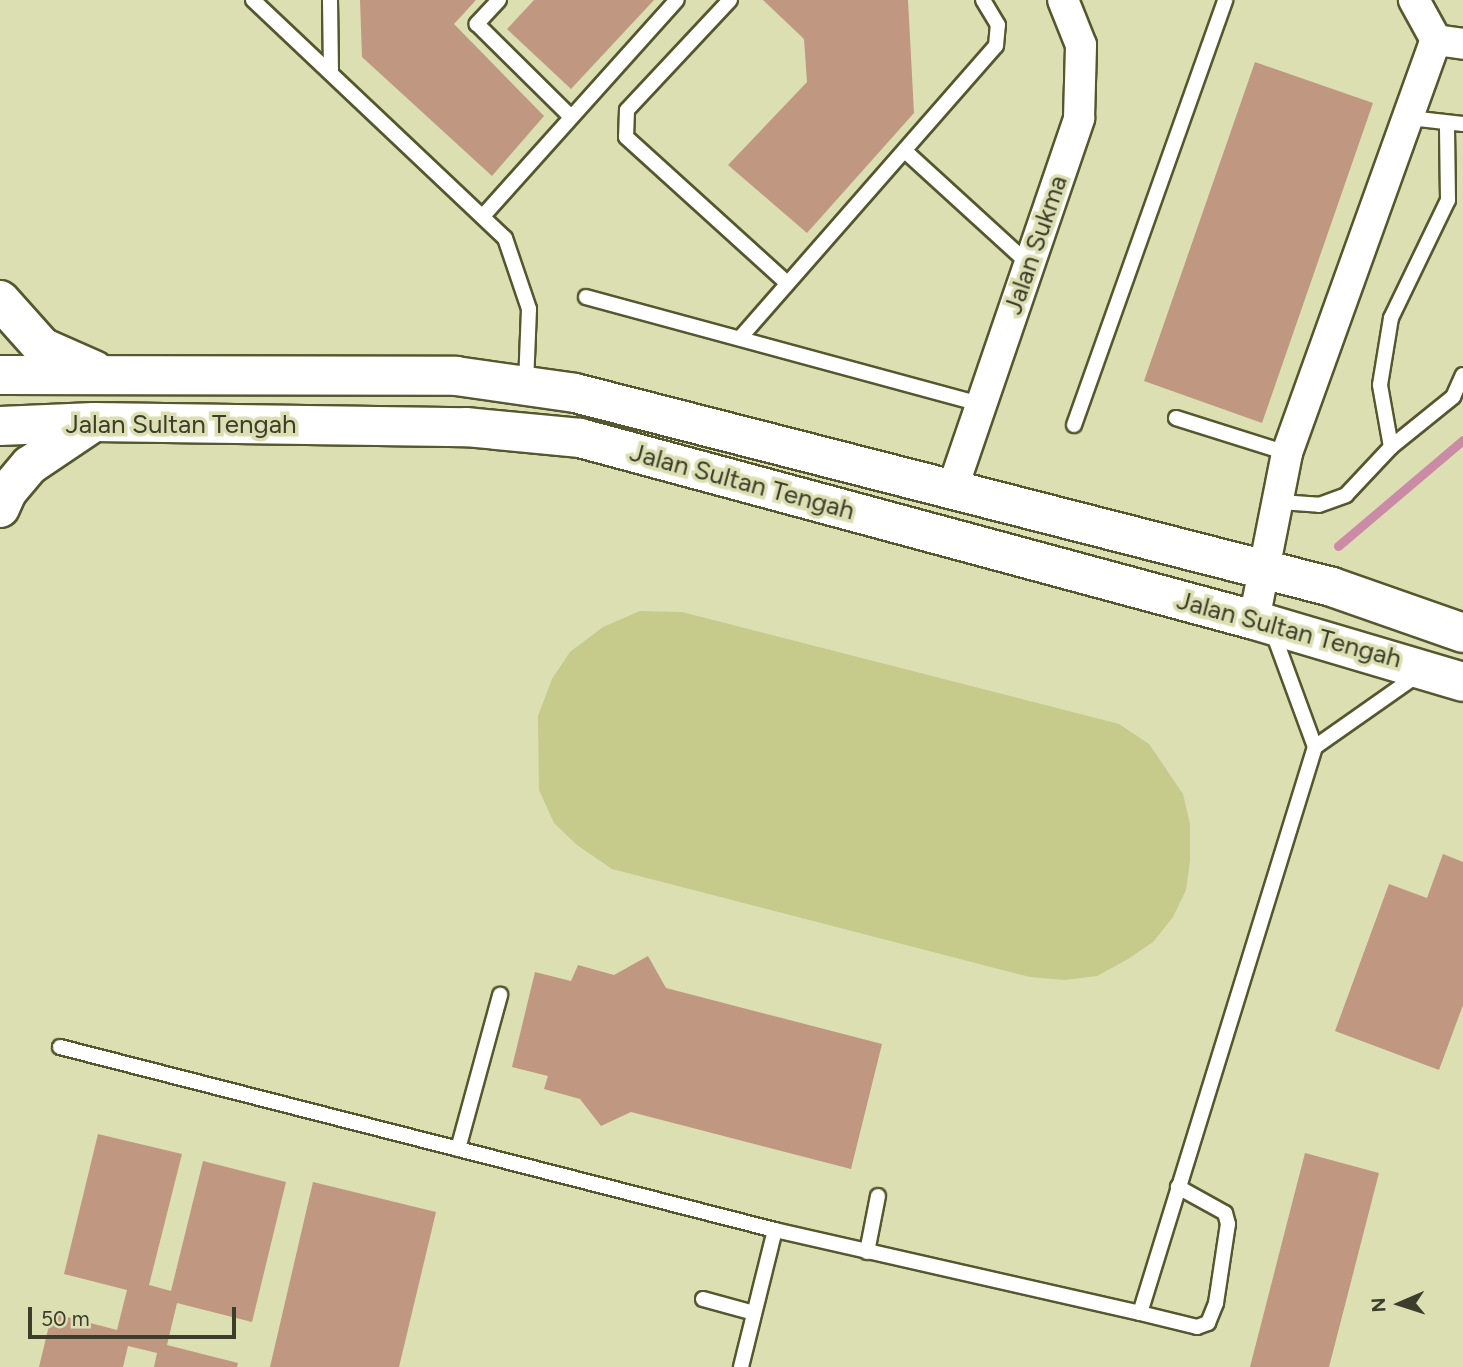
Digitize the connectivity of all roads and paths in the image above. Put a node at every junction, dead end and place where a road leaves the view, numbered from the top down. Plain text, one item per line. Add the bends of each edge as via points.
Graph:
1 (253, 0) edge
2 (330, 0) edge
3 (499, 0) edge
4 (677, 0) edge
5 (730, 0) edge
6 (983, 0) edge
7 (1063, 0) edge
8 (1225, 0) edge
9 (1414, 0) edge
10 (1450, 42) edge
11 (331, 73) junction
12 (571, 117) junction
13 (1410, 118) junction
14 (1447, 124) junction
15 (1463, 124) edge
16 (905, 151) junction
17 (483, 216) junction
18 (1030, 265) junction
19 (787, 283) junction
20 (586, 297) dead end
21 (0, 300) edge
22 (740, 338) junction
23 (0, 375) edge
24 (1463, 375) edge
25 (109, 377) junction
26 (526, 385) junction
27 (980, 404) junction
28 (1176, 418) dead end
29 (93, 422) junction
30 (1074, 425) dead end
31 (0, 426) edge
32 (1391, 447) junction
33 (1287, 453) junction
34 (953, 487) junction
35 (1280, 502) junction
36 (0, 508) edge
37 (1265, 570) junction
38 (1262, 623) junction
39 (1463, 633) edge
40 (1427, 668) junction
41 (1463, 682) edge
42 (1315, 747) junction
43 (500, 995) dead end
44 (60, 1047) dead end
45 (458, 1149) junction
46 (1178, 1187) junction
47 (877, 1196) dead end
48 (775, 1230) junction
49 (867, 1252) junction
50 (704, 1299) dead end
51 (754, 1313) junction
52 (1140, 1313) junction
53 (741, 1367) edge

1 - 11 lane
2 - 11 lane
3 - 12 lane via 477,24
4 - 12 lane
5 - 19 lane via 627,110 626,137
6 - 16 lane via 998,25 996,46
7 - 18 street, Jalan Sukma via 1081,45 1079,118
8 - 30 lane
9 - 10 street
10 - 13 street
11 - 17 lane
12 - 17 lane
13 - 14 lane
13 - 33 street
14 - 15 lane
14 - 32 lane via 1448,200 1391,318 1380,385
16 - 18 lane
16 - 19 lane
17 - 26 lane via 505,238 529,309
18 - 27 street, Jalan Sukma
19 - 22 lane
20 - 22 lane
21 - 25 main road via 42,347
22 - 27 lane
23 - 25 main road, Jalan Sultan Tengah
24 - 32 lane via 1452,397
25 - 26 main road, Jalan Sultan Tengah via 456,376
26 - 34 main road, Jalan Sultan Tengah via 601,399
27 - 34 street, Jalan Sukma
28 - 33 lane
29 - 31 main road, Jalan Sultan Tengah
29 - 36 main road via 30,465 6,492
29 - 38 main road, Jalan Sultan Tengah via 479,428 580,438
32 - 35 lane via 1346,495 1319,505
33 - 35 street
34 - 37 main road, Jalan Sultan Tengah
35 - 37 street
37 - 38 street
37 - 39 main road, Jalan Sultan Tengah via 1332,587
38 - 40 main road, Jalan Sultan Tengah
38 - 42 lane
40 - 41 main road, Jalan Sultan Tengah
40 - 42 lane
42 - 46 lane
43 - 45 lane
44 - 45 lane
45 - 48 lane
46 - 52 lane
46 - 52 lane via 1225,1213 1228,1224 1216,1303 1208,1323 1198,1327
47 - 49 lane
48 - 49 lane
48 - 51 lane
49 - 52 lane
50 - 51 lane
51 - 53 lane

